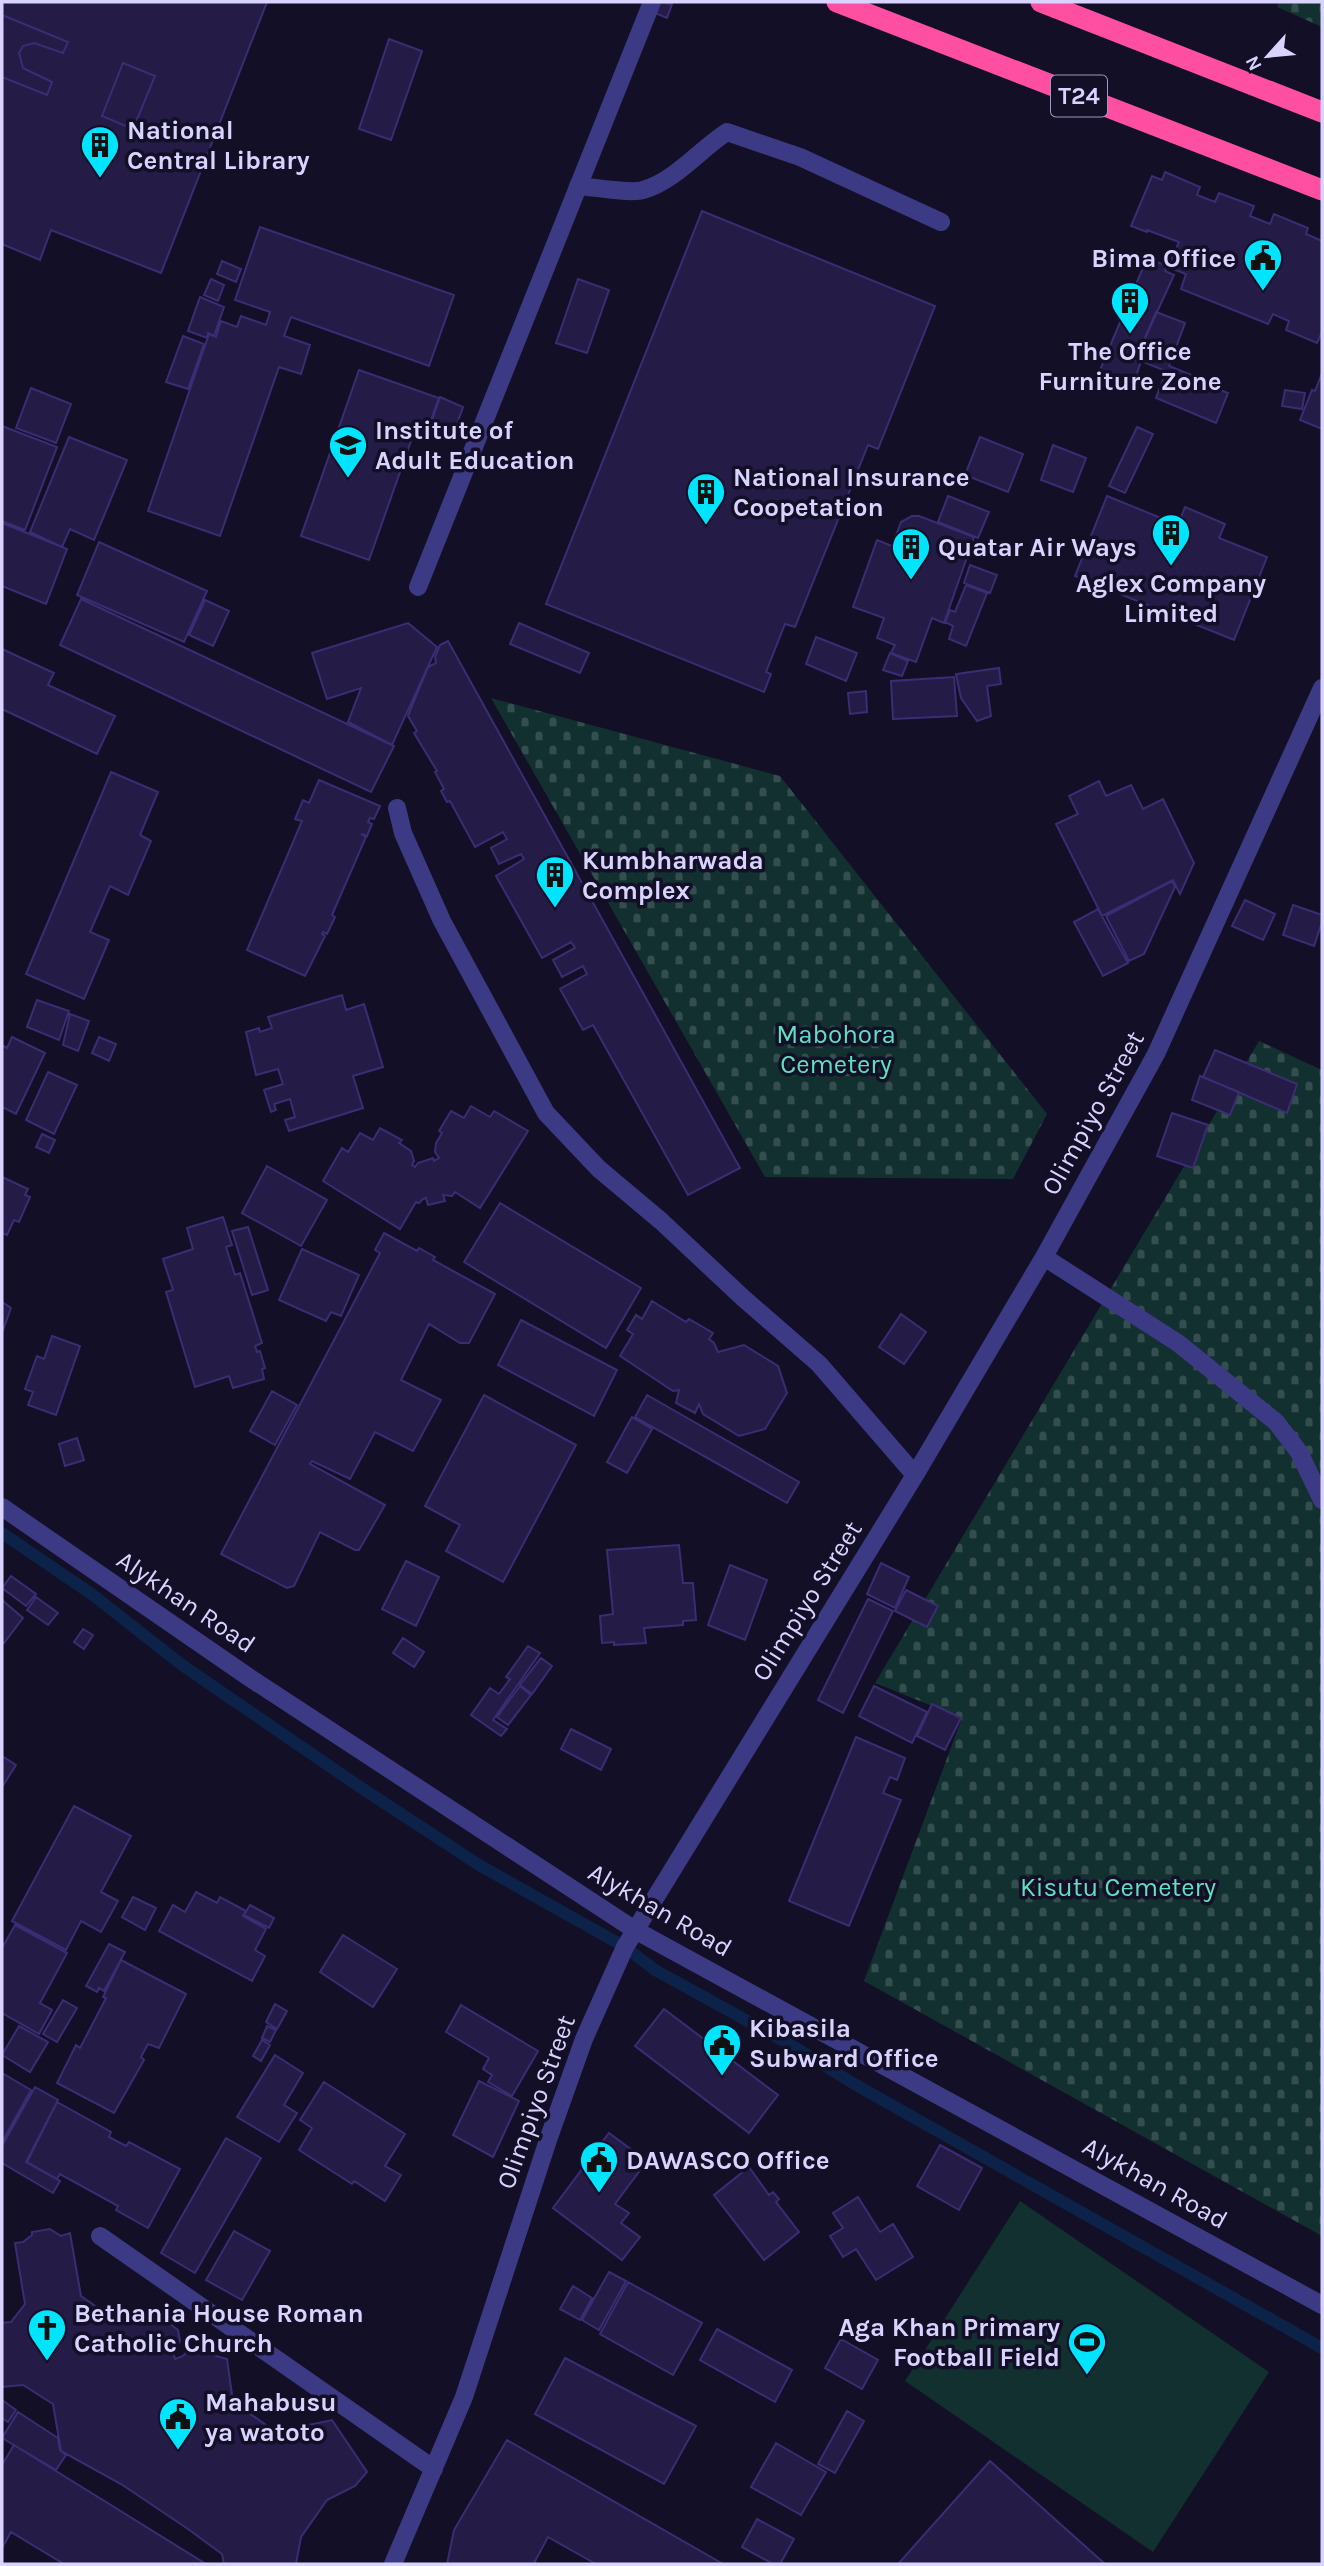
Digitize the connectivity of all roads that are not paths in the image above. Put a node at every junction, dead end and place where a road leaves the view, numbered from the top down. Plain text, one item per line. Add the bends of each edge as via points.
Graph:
1 (652, 2) edge
2 (837, 2) edge
3 (1041, 2) edge
4 (1322, 112) edge
5 (578, 186) junction
6 (1322, 190) edge
7 (941, 222) dead end
8 (418, 587) dead end
9 (1322, 688) edge
10 (397, 808) dead end
11 (1044, 1256) junction
12 (915, 1475) junction
13 (1322, 1500) edge
14 (2, 1507) edge
15 (635, 1930) junction
16 (100, 2236) dead end
17 (1322, 2305) edge
18 (434, 2469) junction
19 (393, 2564) edge

1 - 5 street
2 - 6 highway, T24
3 - 4 highway
5 - 7 street via 642,191 680,172 705,146 727,132 800,157
5 - 8 street
9 - 11 street, Olimpiyo Street via 1156,1054
10 - 12 street via 403,833 442,921 546,1114 598,1169 819,1364
11 - 12 street, Olimpiyo Street
11 - 13 street via 1178,1343 1276,1422 1299,1452
12 - 15 street, Olimpiyo Street
14 - 15 street, Alykhan Road via 250,1678
15 - 17 street, Alykhan Road
15 - 18 street, Olimpiyo Street via 584,2039 464,2397
16 - 18 street
18 - 19 street, Olimpiyo Street

